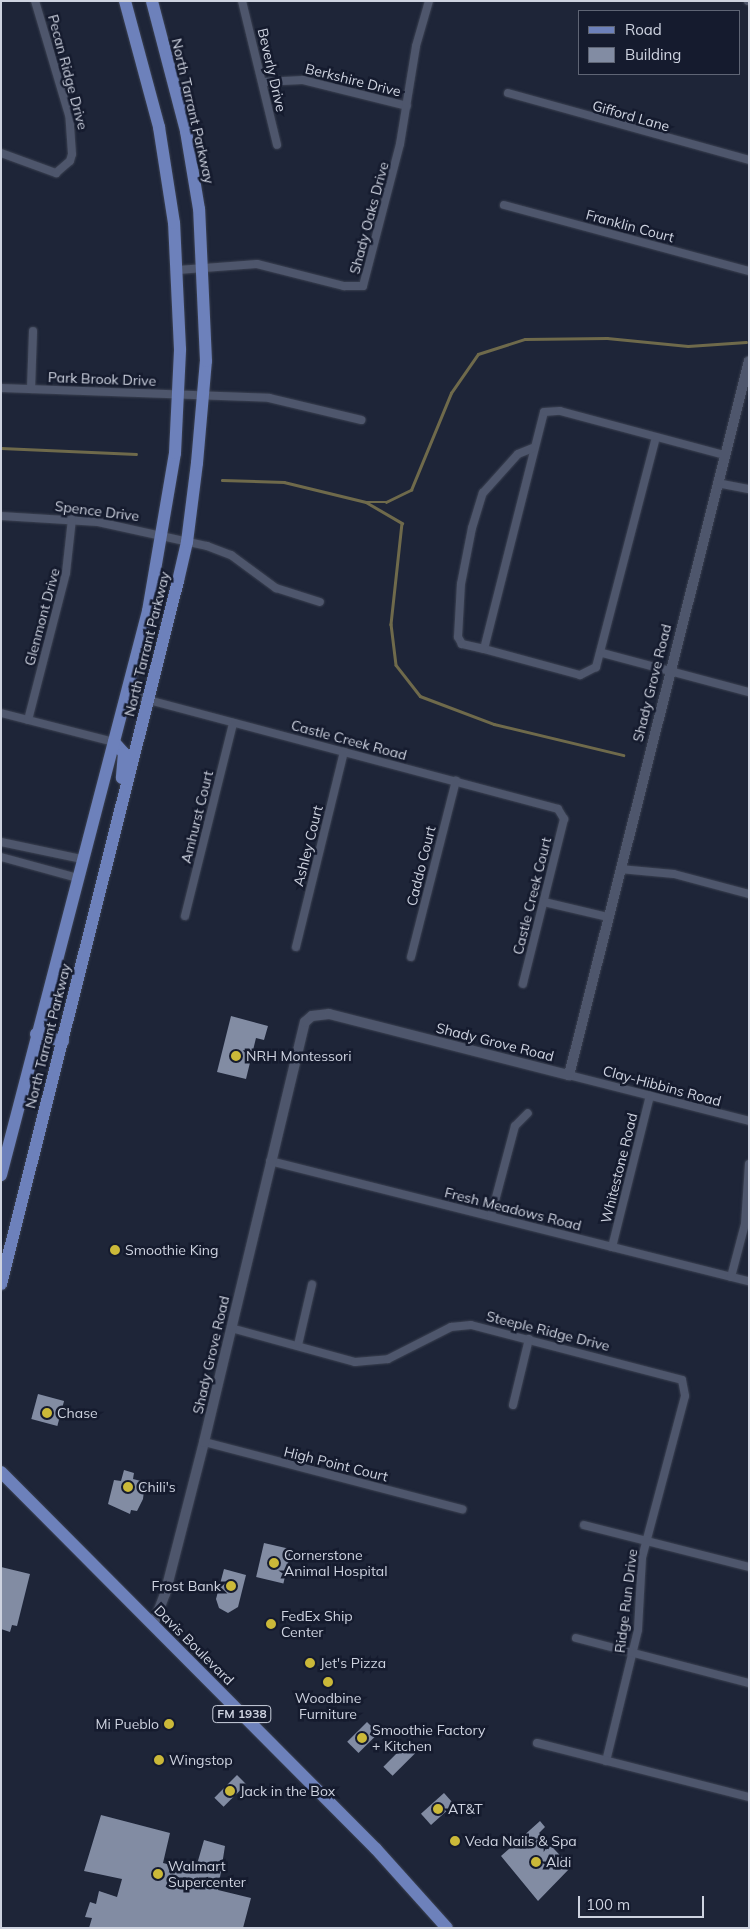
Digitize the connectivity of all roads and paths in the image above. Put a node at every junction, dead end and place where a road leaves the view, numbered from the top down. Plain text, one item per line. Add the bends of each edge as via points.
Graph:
1 (35, 1) edge
2 (125, 1) edge
3 (152, 1) edge
4 (242, 1) edge
5 (430, 1) edge
6 (263, 82) junction
7 (508, 93) dead end
8 (407, 106) junction
9 (278, 145) dead end
10 (1, 153) edge
11 (749, 160) edge
12 (504, 205) dead end
13 (204, 266) junction
14 (178, 270) junction
15 (749, 271) edge
16 (34, 331) dead end
17 (748, 364) edge
18 (1, 388) edge
19 (31, 389) junction
20 (179, 395) junction
21 (203, 396) junction
22 (361, 420) dead end
23 (656, 437) junction
24 (533, 448) junction
25 (724, 455) junction
26 (717, 484) junction
27 (749, 489) edge
28 (1, 516) edge
29 (72, 518) junction
30 (164, 535) junction
31 (187, 542) junction
32 (320, 602) dead end
33 (484, 649) junction
34 (602, 653) junction
35 (670, 671) junction
36 (749, 692) edge
37 (126, 694) junction
38 (149, 700) junction
39 (1, 713) edge
40 (28, 720) junction
41 (233, 723) junction
42 (114, 742) junction
43 (344, 752) junction
44 (456, 781) junction
45 (563, 813) joint
46 (115, 832) junction
47 (1, 842) edge
48 (30, 846) junction
49 (1, 857) edge
50 (82, 859) junction
51 (25, 863) junction
52 (620, 869) junction
53 (78, 878) junction
54 (749, 894) edge
55 (544, 902) junction
56 (185, 916) dead end
57 (608, 917) junction
58 (296, 946) dead end
59 (411, 957) dead end
60 (523, 984) dead end
61 (36, 1034) junction
62 (63, 1041) junction
63 (569, 1075) junction
64 (650, 1096) junction
65 (528, 1113) dead end
66 (749, 1121) edge
67 (270, 1161) junction
68 (749, 1164) edge
69 (1, 1175) edge
70 (491, 1216) junction
71 (612, 1247) junction
72 (732, 1277) junction
73 (749, 1281) edge
74 (1, 1284) edge
75 (312, 1285) dead end
76 (231, 1328) junction
77 (529, 1339) junction
78 (298, 1345) junction
79 (684, 1386) joint
80 (513, 1405) dead end
81 (204, 1442) junction
82 (4, 1477) edge
83 (462, 1509) dead end
84 (584, 1525) dead end
85 (646, 1540) junction
86 (749, 1567) edge
87 (153, 1625) junction
88 (576, 1638) dead end
89 (634, 1653) junction
90 (749, 1683) edge
91 (537, 1743) dead end
92 (606, 1761) junction
93 (749, 1797) edge
94 (447, 1928) edge

1 - 10 street, Pecan Ridge Drive via 72,130 70,161 56,173
2 - 14 main road, North Tarrant Parkway via 159,127
3 - 13 main road, North Tarrant Parkway via 195,174
4 - 6 street, Beverly Drive
5 - 8 street, Shady Oaks Drive via 416,46
6 - 8 street, Berkshire Drive via 303,80
6 - 9 street, Beverly Drive
7 - 11 street, Gifford Lane
8 - 13 street, Shady Oaks Drive via 368,278 363,286 344,286 257,264
12 - 15 street, Franklin Court
13 - 14 street, Shady Oaks Drive
13 - 21 main road, North Tarrant Parkway
14 - 20 main road, North Tarrant Parkway
16 - 19 street
17 - 25 street, Shady Grove Road
18 - 19 street, Park Brook Drive
19 - 20 street, Park Brook Drive
20 - 21 street, Park Brook Drive
20 - 30 main road, North Tarrant Parkway
21 - 22 street, Park Brook Drive via 269,398
21 - 31 main road, North Tarrant Parkway
23 - 24 street via 553,410 544,412
23 - 25 street
23 - 34 street
24 - 33 street
24 - 33 street via 518,454 483,493 472,528 461,584 458,637 462,644
25 - 26 street, Shady Grove Road
26 - 27 street
26 - 35 street, Shady Grove Road
28 - 29 street, Spence Drive
29 - 30 street, Spence Drive
29 - 40 street, Glenmont Drive via 66,573
30 - 31 street, Spence Drive
30 - 37 main road, North Tarrant Parkway
31 - 32 street, Spence Drive via 231,555 276,588
31 - 38 main road, North Tarrant Parkway
33 - 34 street via 580,675 596,667
34 - 35 street
35 - 36 street
35 - 52 street, Shady Grove Road
37 - 38 street, Castle Creek Road
37 - 42 main road, North Tarrant Parkway
38 - 41 street, Castle Creek Road
38 - 46 main road, North Tarrant Parkway
39 - 40 street
40 - 42 street
41 - 43 street, Castle Creek Road
41 - 56 street, Amhurst Court
42 - 46 main road via 121,746 125,762 117,795
42 - 50 main road, North Tarrant Parkway
43 - 44 street, Castle Creek Road
43 - 58 street, Ashley Court
44 - 45 street, Castle Creek Road via 554,806
44 - 59 street, Caddo Court
45 - 55 street, Castle Creek Court
46 - 62 main road, North Tarrant Parkway
47 - 48 street
48 - 50 street
48 - 51 street
49 - 51 street
50 - 53 main road, North Tarrant Parkway
51 - 53 street
52 - 54 street via 674,874
52 - 57 street, Shady Grove Road
53 - 61 main road, North Tarrant Parkway
55 - 57 street
55 - 60 street, Castle Creek Court
57 - 63 street, Shady Grove Road
61 - 62 main road
61 - 69 main road, North Tarrant Parkway
62 - 74 main road, North Tarrant Parkway
63 - 64 street, Clay-Hibbins Road
63 - 67 street, Shady Grove Road via 319,1014 305,1022 301,1033
64 - 66 street, Clay-Hibbins Road
64 - 71 street, Whitestone Road
65 - 70 street via 515,1126
67 - 70 street, Fresh Meadows Road
67 - 76 street, Shady Grove Road
68 - 72 street via 745,1224
70 - 71 street, Fresh Meadows Road
71 - 72 street, Fresh Meadows Road
72 - 73 street, Fresh Meadows Road
75 - 78 street
76 - 78 street, Steeple Ridge Drive
76 - 81 street, Shady Grove Road
77 - 78 street, Steeple Ridge Drive via 489,1328 451,1327 388,1359 356,1362
77 - 79 street, Steeple Ridge Drive via 674,1376
77 - 80 street
79 - 85 street, Ridge Run Drive
81 - 83 street, High Point Court
81 - 87 street, Shady Grove Road via 165,1594
82 - 87 main road, Davis Boulevard / FM 1938
84 - 85 street
85 - 86 street
85 - 89 street, Ridge Run Drive
87 - 94 main road, Davis Boulevard / FM 1938 via 370,1843
88 - 89 street
89 - 90 street
89 - 92 street, Ridge Run Drive
91 - 92 street
92 - 93 street

